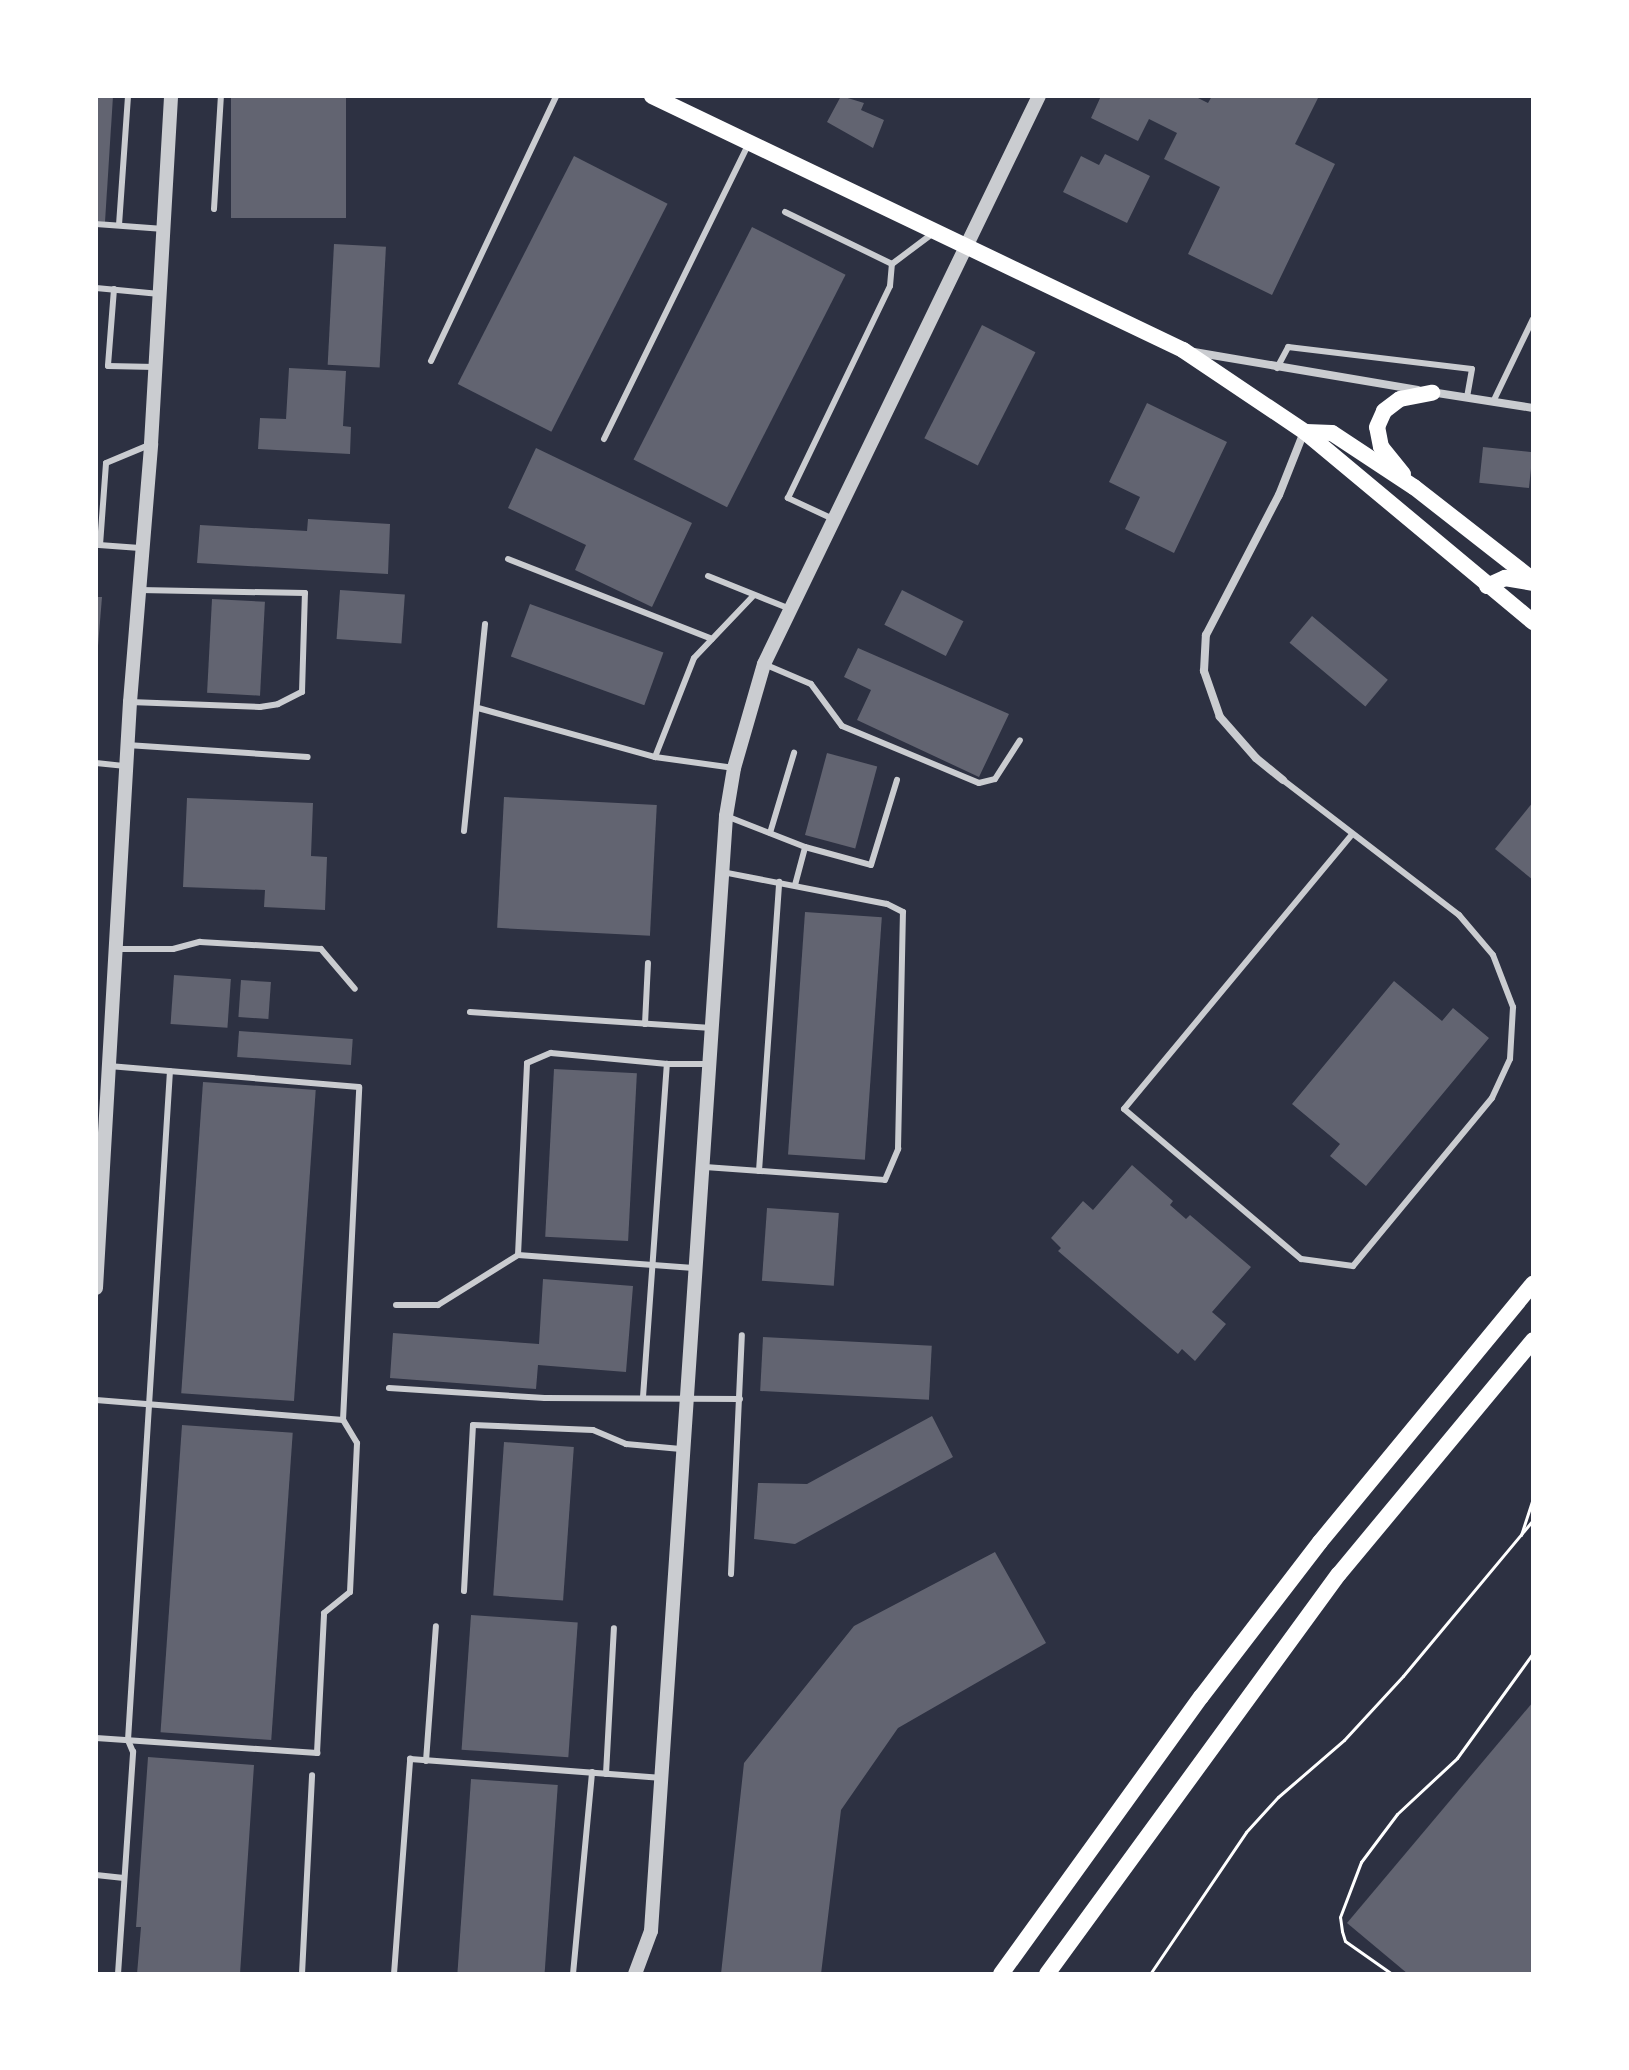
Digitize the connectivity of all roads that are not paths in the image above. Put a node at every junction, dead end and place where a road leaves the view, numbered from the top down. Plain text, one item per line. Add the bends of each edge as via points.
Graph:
1 (128, 96) edge
2 (171, 96) edge
3 (221, 96) edge
4 (556, 96) edge
5 (652, 96) edge
6 (1039, 96) edge
7 (749, 143) junction
8 (214, 209) dead end
9 (785, 212) dead end
10 (96, 224) edge
11 (119, 225) junction
12 (164, 229) junction
13 (935, 231) junction
14 (964, 245) junction
15 (892, 264) junction
16 (96, 288) edge
17 (114, 289) junction
18 (160, 294) junction
19 (1533, 319) edge
20 (1183, 350) junction
21 (431, 361) dead end
22 (156, 367) junction
23 (1277, 368) junction
24 (1432, 393) junction
25 (1467, 398) junction
26 (1493, 402) junction
27 (1533, 408) edge
28 (1305, 432) junction
29 (604, 439) dead end
30 (151, 444) junction
31 (1414, 487) junction
32 (833, 519) junction
33 (98, 545) edge
34 (144, 548) junction
35 (508, 559) dead end
36 (708, 576) dead end
37 (1533, 581) edge
38 (1487, 586) junction
39 (139, 590) junction
40 (753, 596) junction
41 (790, 609) junction
42 (1533, 622) edge
43 (485, 624) dead end
44 (712, 639) junction
45 (764, 664) junction
46 (130, 702) junction
47 (478, 708) junction
48 (1020, 740) dead end
49 (127, 745) junction
50 (794, 753) dead end
51 (308, 757) dead end
52 (655, 757) junction
53 (96, 763) edge
54 (126, 766) junction
55 (734, 768) junction
56 (897, 780) dead end
57 (1283, 780) joint
58 (726, 816) junction
59 (464, 831) dead end
60 (770, 833) junction
61 (1352, 834) junction
62 (805, 847) junction
63 (723, 872) junction
64 (779, 882) junction
65 (795, 885) junction
66 (116, 949) junction
67 (648, 963) dead end
68 (355, 989) dead end
69 (470, 1012) dead end
70 (645, 1024) junction
71 (711, 1028) junction
72 (667, 1064) junction
73 (708, 1064) junction
74 (109, 1066) junction
75 (170, 1071) junction
76 (701, 1167) junction
77 (759, 1171) junction
78 (518, 1255) junction
79 (652, 1265) junction
80 (695, 1268) junction
81 (1533, 1284) edge
82 (96, 1288) edge
83 (396, 1305) dead end
84 (742, 1335) dead end
85 (1533, 1340) edge
86 (389, 1388) dead end
87 (643, 1397) junction
88 (687, 1397) junction
89 (740, 1399) junction
90 (96, 1400) edge
91 (149, 1405) junction
92 (343, 1420) junction
93 (685, 1449) junction
94 (731, 1574) dead end
95 (464, 1591) dead end
96 (436, 1626) dead end
97 (614, 1628) dead end
98 (96, 1738) edge
99 (128, 1740) junction
100 (426, 1761) junction
101 (592, 1772) junction
102 (606, 1774) junction
103 (312, 1775) dead end
104 (663, 1778) junction
105 (96, 1875) edge
106 (124, 1878) junction
107 (118, 1974) edge
108 (302, 1974) edge
109 (394, 1974) edge
110 (573, 1974) edge
111 (635, 1974) edge
112 (1001, 1974) edge
113 (1047, 1974) edge

1 - 11 lane
2 - 12 street
3 - 8 lane
4 - 21 lane
5 - 7 main road
6 - 14 street
7 - 13 main road
7 - 29 lane
9 - 15 lane
10 - 11 lane
11 - 12 lane
12 - 18 street
13 - 14 main road
13 - 15 lane
14 - 20 main road
14 - 32 street
15 - 32 lane via 890,286 788,498
16 - 17 lane
17 - 18 lane
17 - 22 lane via 108,366
18 - 22 street
19 - 26 lane
20 - 23 street
20 - 28 main road
22 - 30 street
23 - 24 street
23 - 25 lane via 1288,347 1472,369
24 - 25 street
24 - 31 main road via 1400,399 1384,411 1377,427 1381,447
25 - 26 street
26 - 27 street
28 - 31 main road via 1332,433
28 - 38 main road
28 - 57 street via 1279,495 1206,635 1204,671 1220,717
30 - 33 lane via 106,463
30 - 34 street
31 - 37 main road
32 - 41 street
33 - 34 lane
34 - 39 street
35 - 44 lane
36 - 40 lane
37 - 38 main road via 1505,578
38 - 42 main road
39 - 46 street
39 - 46 lane via 305,593 302,692 260,707
40 - 41 lane
40 - 44 lane
41 - 45 street
43 - 47 lane
44 - 52 lane via 694,658
45 - 48 lane via 811,684 842,726 979,783 995,779
45 - 55 street
46 - 49 street
47 - 52 lane
47 - 59 lane
49 - 51 lane
49 - 54 street
50 - 60 lane
52 - 55 lane
53 - 54 lane
54 - 66 street
55 - 58 street
56 - 62 lane via 871,865
57 - 61 lane
58 - 60 lane
58 - 63 street
60 - 62 lane
61 - 61 lane via 1124,1109 1301,1259 1353,1266 1492,1098 1510,1059 1513,1007 1493,955 1459,915
62 - 65 lane
63 - 64 lane
63 - 71 street
64 - 65 lane
64 - 77 lane
65 - 77 lane via 903,912 898,1149 885,1180
66 - 68 lane via 173,949 200,942 321,949
66 - 74 street
67 - 70 lane
69 - 70 lane
70 - 71 lane
71 - 73 street
72 - 73 lane
72 - 78 lane via 551,1053 527,1063
72 - 79 lane
73 - 76 street
74 - 75 lane
74 - 82 street
75 - 91 lane
75 - 92 lane via 359,1087
76 - 77 lane
76 - 80 street
78 - 79 lane
78 - 83 lane via 438,1305
79 - 80 lane
79 - 87 lane
80 - 88 street
81 - 112 main road via 1301,1566
84 - 89 lane
85 - 113 main road via 1339,1574
86 - 87 lane via 545,1398
87 - 88 lane
88 - 89 lane
88 - 93 street
89 - 94 lane
90 - 91 lane
91 - 92 lane
91 - 99 lane
92 - 99 lane via 357,1443 350,1592 324,1613 317,1753
93 - 95 lane via 626,1444 593,1430 473,1425
93 - 104 street
96 - 100 lane
97 - 102 lane
98 - 99 lane
99 - 106 lane via 133,1752
100 - 101 lane
100 - 109 lane via 410,1759
101 - 102 lane
101 - 110 lane
102 - 104 lane
103 - 108 lane
104 - 111 street via 651,1931
105 - 106 lane
106 - 107 lane

